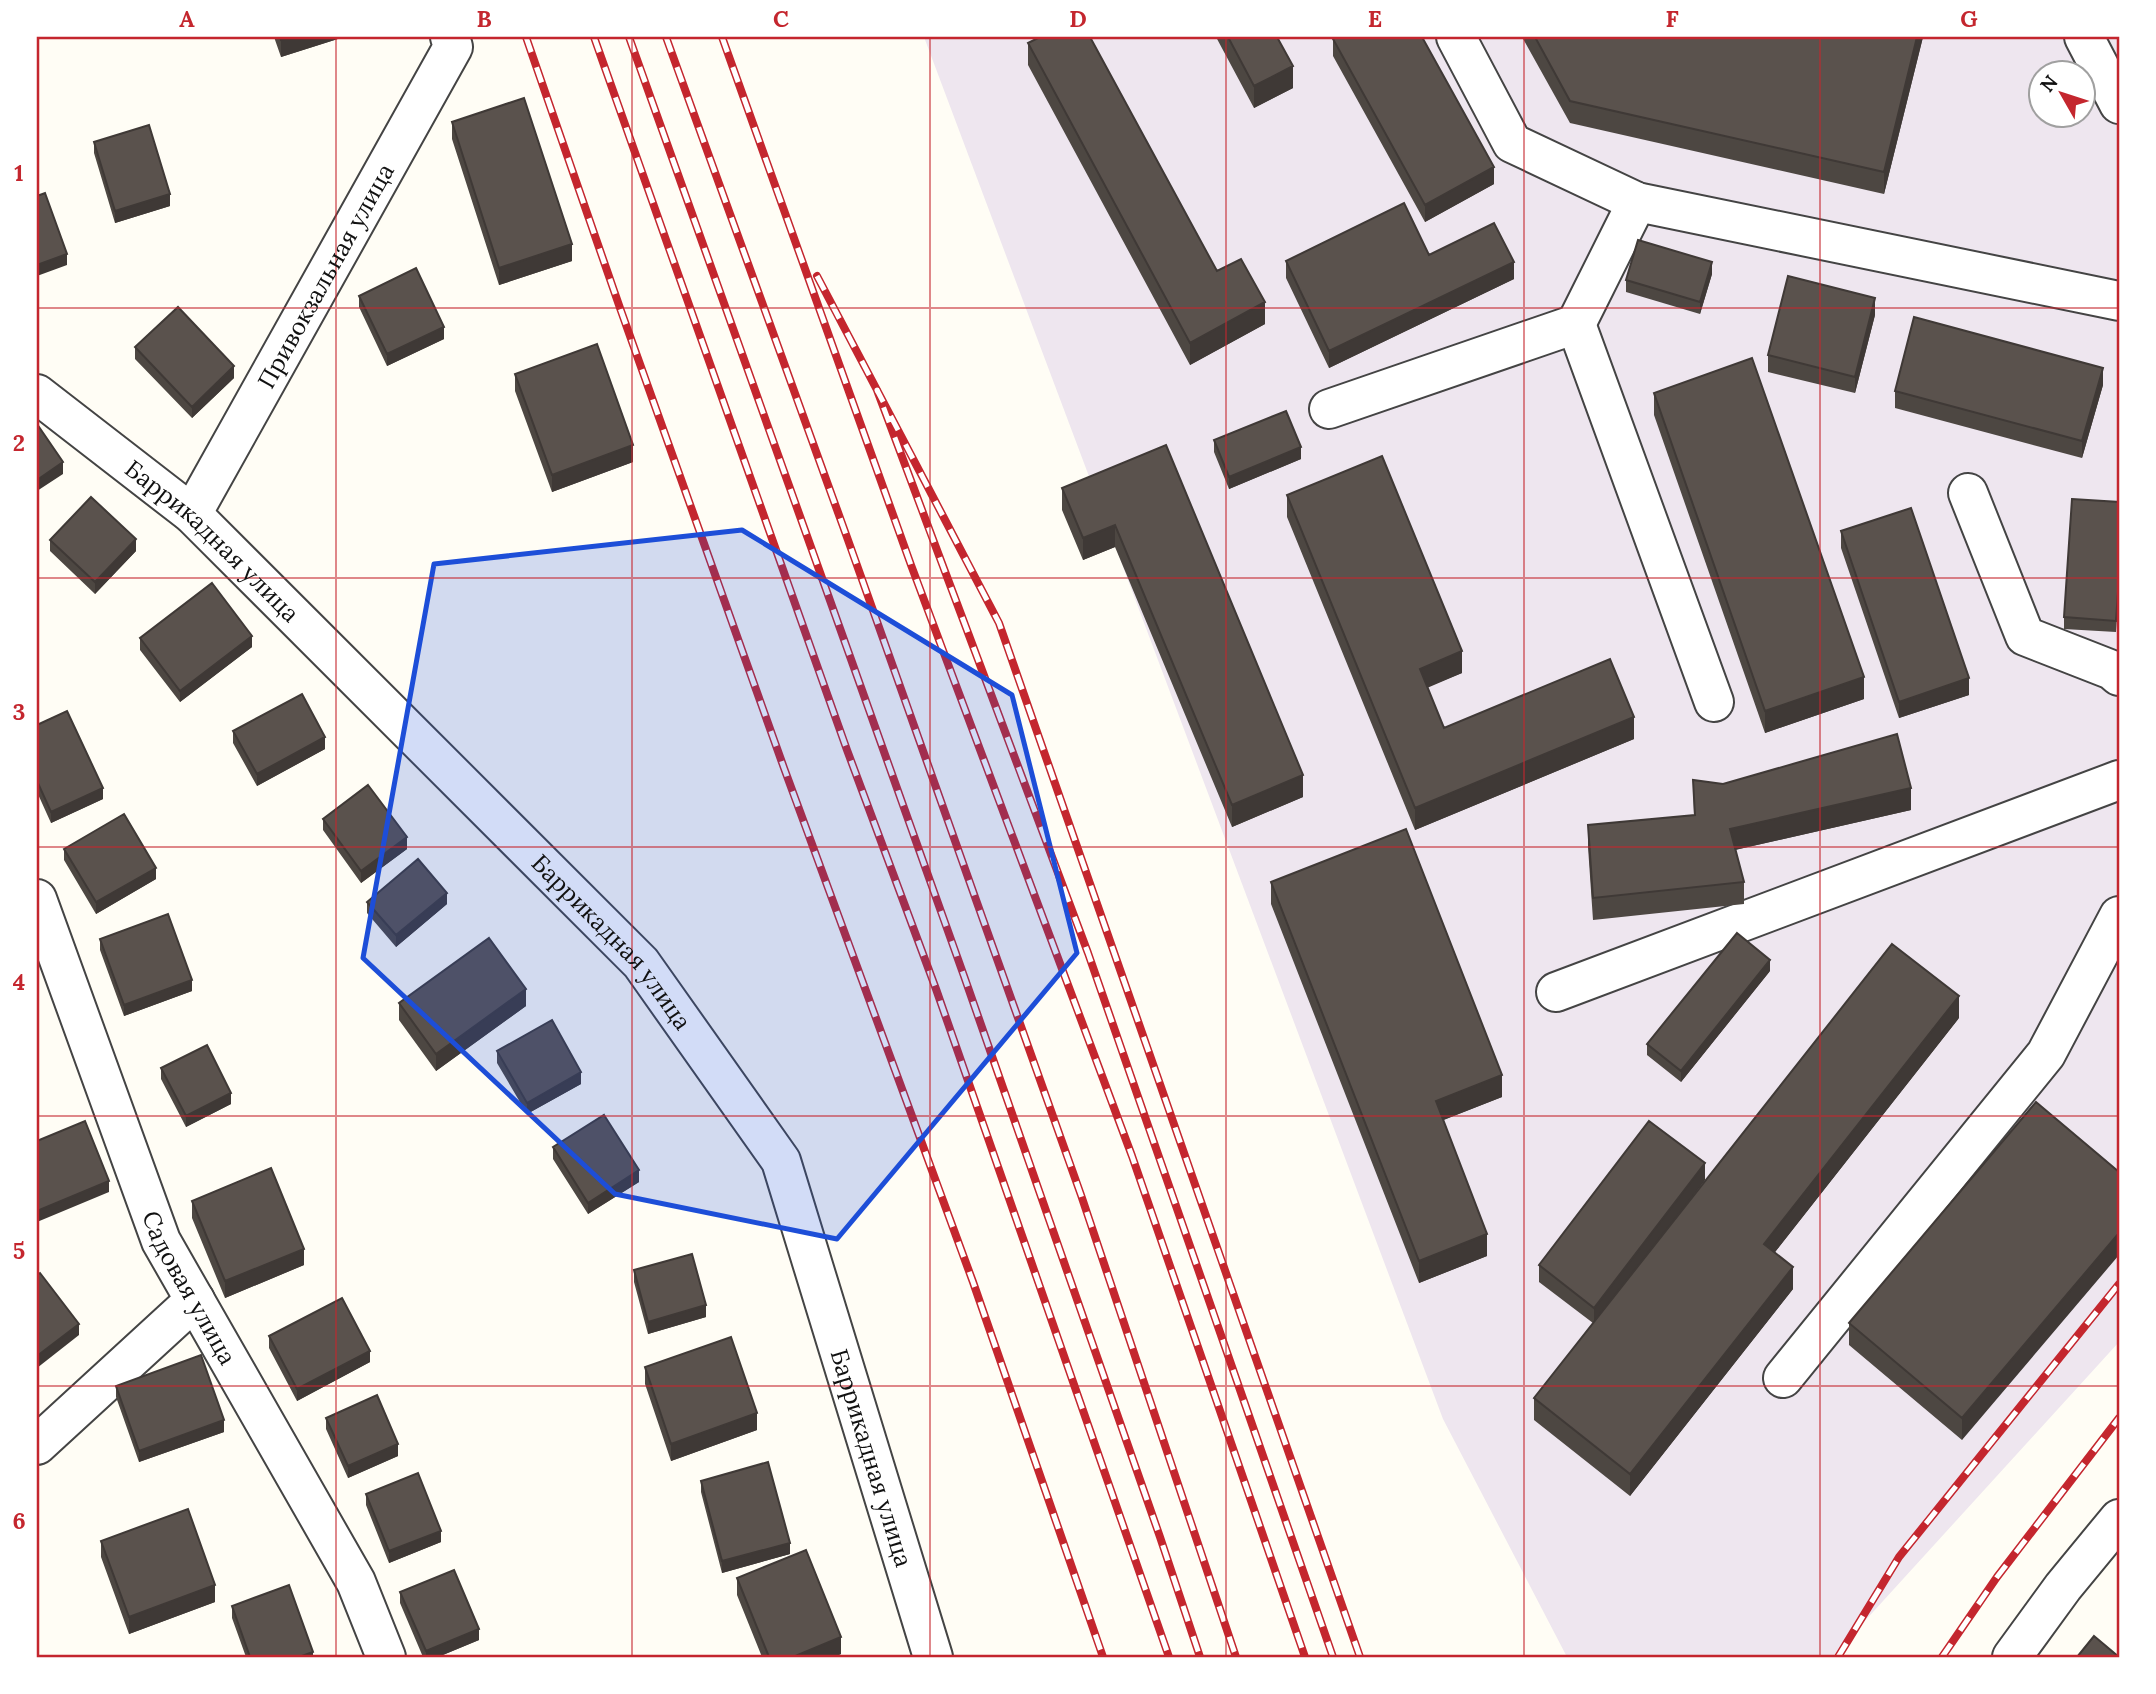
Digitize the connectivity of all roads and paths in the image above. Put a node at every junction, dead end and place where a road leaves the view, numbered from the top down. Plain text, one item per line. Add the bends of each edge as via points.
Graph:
1 (450, 37) edge
2 (1456, 37) edge
3 (2084, 37) edge
4 (2119, 104) edge
5 (1637, 202) junction
6 (2119, 301) edge
7 (1576, 324) junction
8 (37, 394) edge
9 (1329, 409) dead end
10 (1968, 493) dead end
11 (192, 514) junction
12 (2119, 676) edge
13 (1714, 702) dead end
14 (2119, 779) edge
15 (37, 899) edge
16 (2119, 916) edge
17 (1556, 992) dead end
18 (195, 1300) junction
19 (1783, 1378) dead end
20 (37, 1445) edge
21 (2119, 1519) edge
22 (386, 1657) edge
23 (933, 1657) edge
24 (2012, 1657) edge

1 - 11 street, Привокзальная улица via 453,47
2 - 5 street via 1512,143
3 - 4 street
5 - 6 street
5 - 7 street
7 - 9 street
7 - 13 street
8 - 11 street, Баррикадная улица
10 - 12 street via 2025,636
11 - 23 street, Баррикадная улица via 640,963 781,1161
14 - 17 street
15 - 18 street, Садовая улица via 161,1241
16 - 19 street via 2046,1054
18 - 20 street
18 - 22 street, Садовая улица via 356,1582
21 - 24 street

